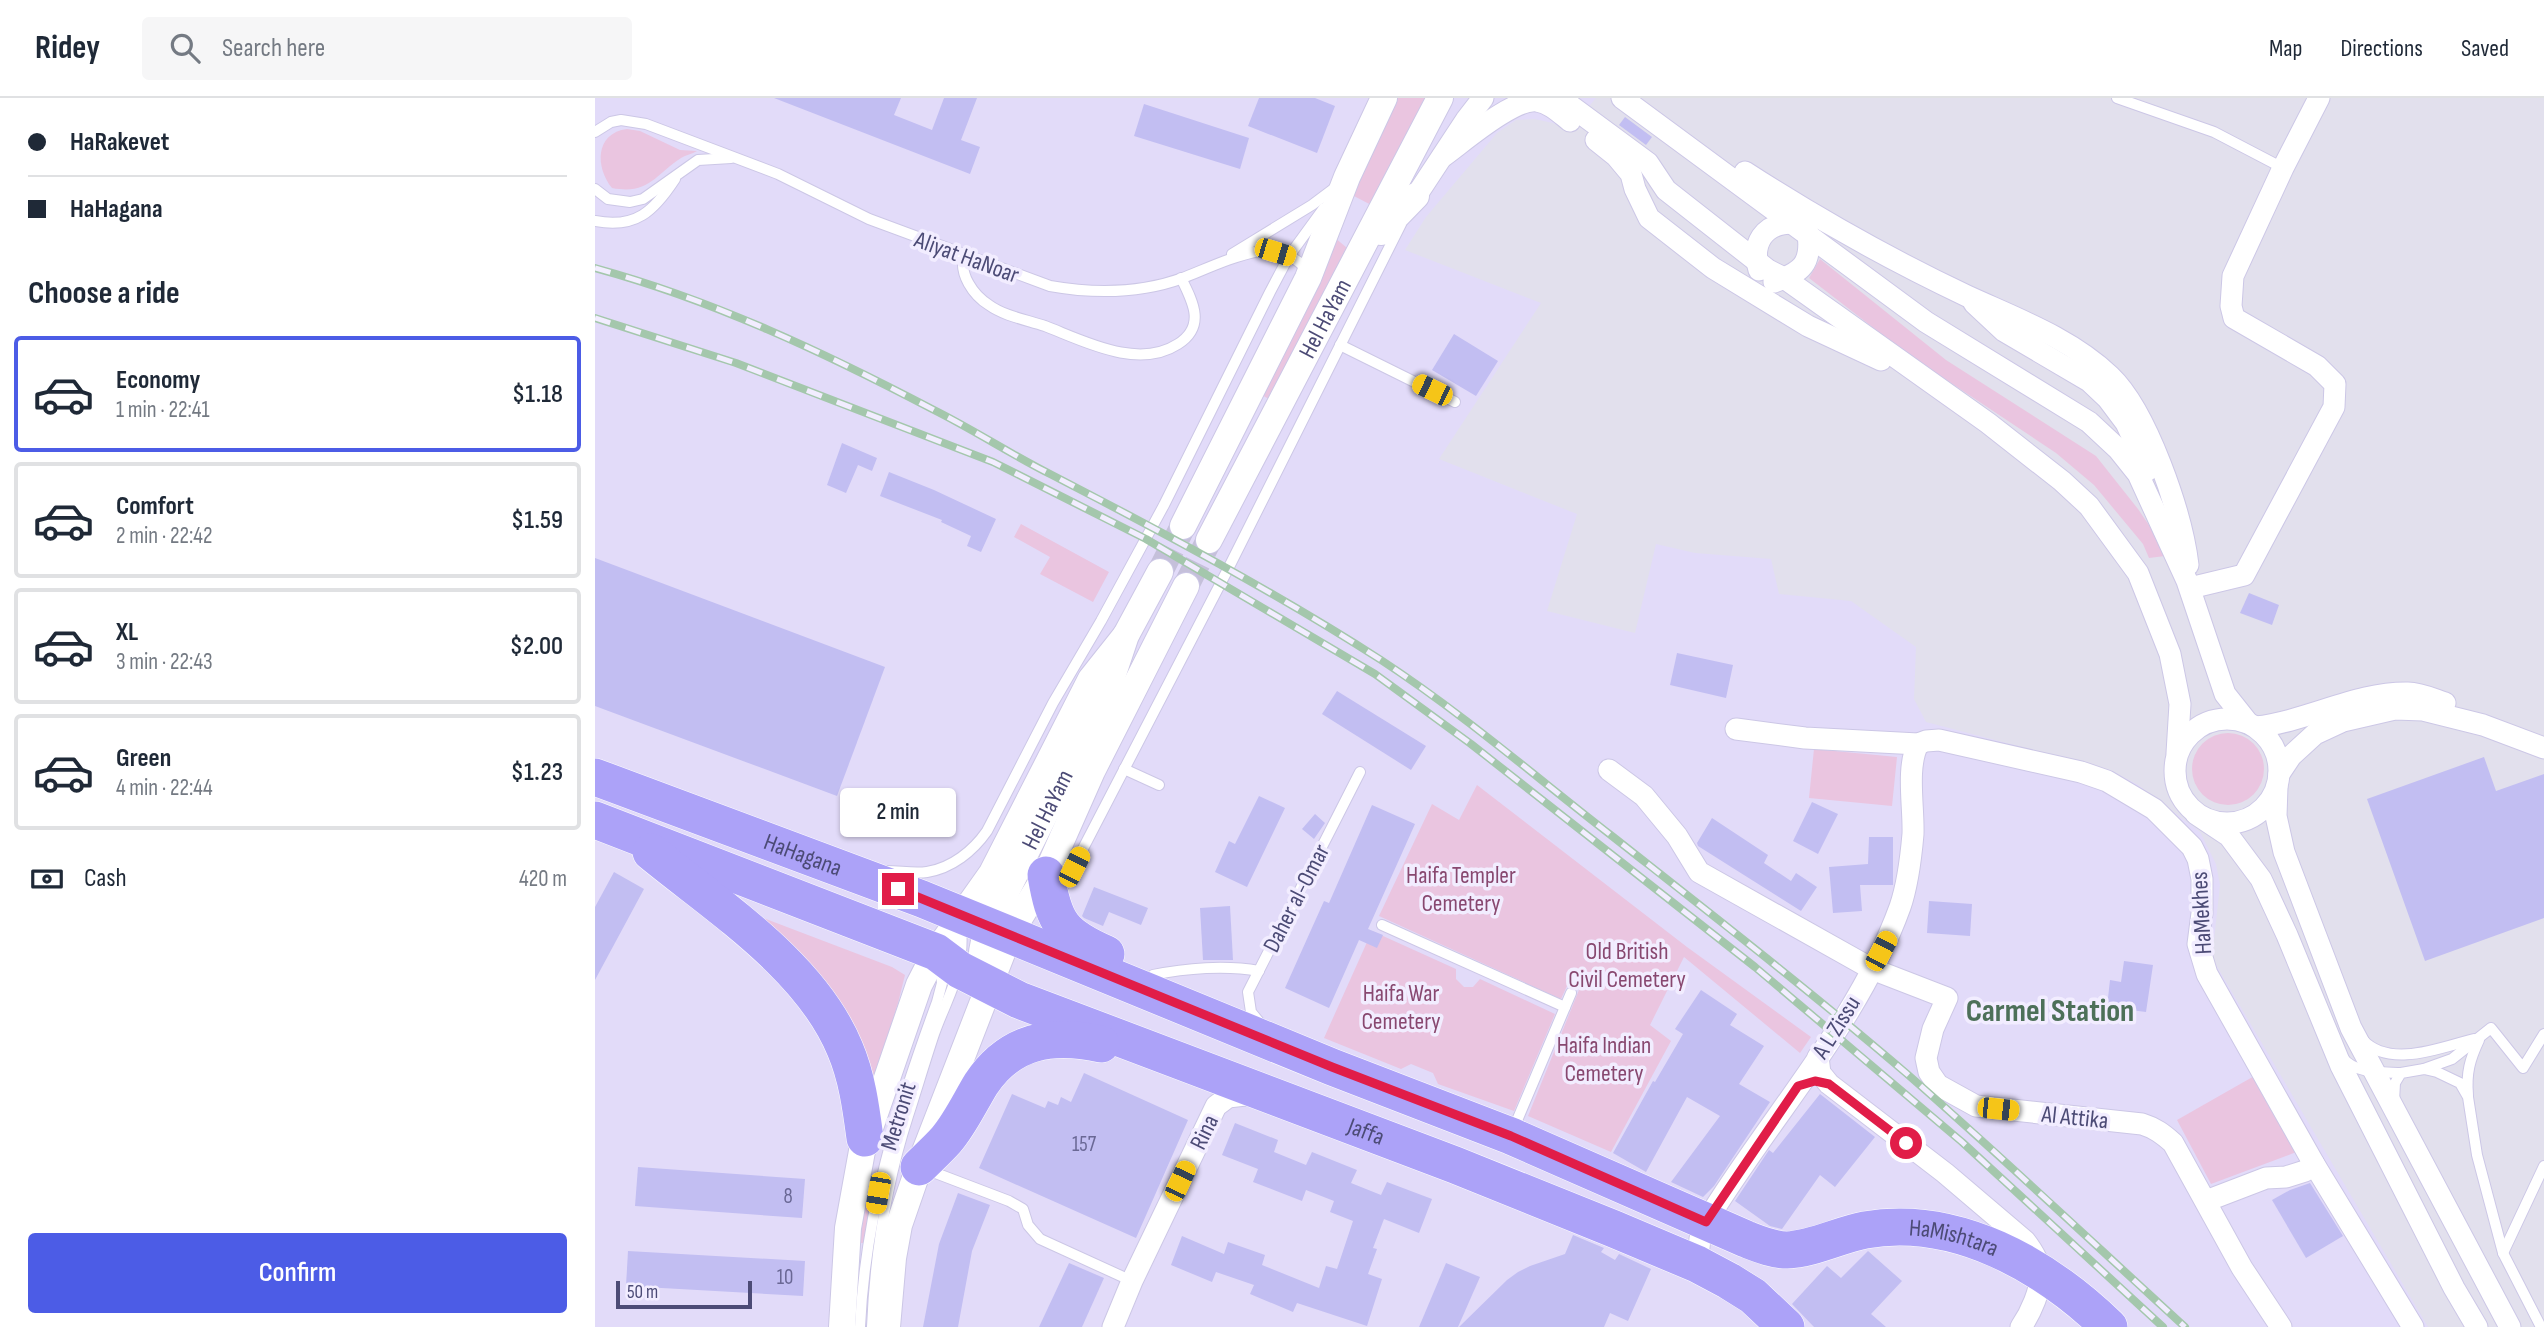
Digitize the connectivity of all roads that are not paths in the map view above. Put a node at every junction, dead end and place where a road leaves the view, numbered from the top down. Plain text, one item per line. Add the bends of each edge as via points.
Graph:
1 (1384, 98) edge
2 (1440, 98) edge
3 (1483, 98) edge
4 (1560, 98) edge
5 (1625, 98) edge
6 (2117, 98) edge
7 (2319, 98) edge
8 (621, 120) junction
9 (595, 123) edge
10 (595, 132) edge
11 (738, 158) junction
12 (1442, 158) junction
13 (2283, 168) junction
14 (680, 172) junction
15 (1631, 173) junction
16 (1347, 177) junction
17 (595, 189) edge
18 (1666, 190) junction
19 (1416, 196) junction
20 (595, 221) edge
21 (1800, 228) junction
22 (1361, 253) junction
23 (964, 256) junction
24 (1289, 256) junction
25 (1756, 260) junction
26 (1208, 267) junction
27 (1724, 275) junction
28 (1181, 278) junction
29 (1308, 278) junction
30 (1775, 281) junction
31 (1808, 326) junction
32 (1341, 345) junction
33 (1455, 401) dead end
34 (1988, 423) junction
35 (1183, 526) tunnel mouth
36 (1209, 540) tunnel mouth
37 (1160, 572) tunnel mouth
38 (2188, 584) junction
39 (1186, 586) tunnel mouth
40 (2483, 724) junction
41 (2252, 725) junction
42 (1736, 729) dead end
43 (1918, 744) junction
44 (2544, 748) edge
45 (2177, 753) junction
46 (1124, 769) junction
47 (1609, 770) dead end
48 (1360, 772) dead end
49 (595, 777) edge
50 (2278, 780) junction
51 (1159, 785) dead end
52 (2196, 814) junction
53 (610, 826) edge
54 (849, 870) junction
55 (1049, 888) junction
56 (1383, 925) dead end
57 (981, 945) junction
58 (1872, 969) junction
59 (1259, 971) junction
60 (1153, 975) junction
61 (1570, 993) dead end
62 (1565, 1007) junction
63 (1261, 1023) junction
64 (2351, 1028) junction
65 (2544, 1034) edge
66 (2480, 1037) junction
67 (2333, 1045) junction
68 (1818, 1057) junction
69 (1174, 1060) junction
70 (1332, 1067) junction
71 (2424, 1069) junction
72 (2374, 1072) junction
73 (2401, 1073) junction
74 (1829, 1084) junction
75 (1798, 1086) junction
76 (1274, 1097) junction
77 (2468, 1097) junction
78 (2395, 1110) junction
79 (1511, 1136) junction
80 (865, 1138) junction
81 (2314, 1164) junction
82 (2544, 1166) edge
83 (919, 1167) junction
84 (2206, 1201) junction
85 (1706, 1222) junction
86 (1778, 1249) junction
87 (2503, 1253) junction
88 (1697, 1264) junction
89 (2041, 1274) junction
90 (1132, 1281) junction
91 (1753, 1296) junction
92 (842, 1327) edge
93 (860, 1327) edge
94 (872, 1327) edge
95 (887, 1327) edge
96 (1113, 1327) edge
97 (1786, 1327) edge
98 (2021, 1327) edge
99 (2109, 1327) edge
100 (2281, 1327) edge
101 (2413, 1327) edge
102 (2477, 1327) edge
103 (2510, 1327) edge
104 (2541, 1327) edge

1 - 16 street, Hel HaYam
2 - 22 street, Hel HaYam
3 - 12 street
4 - 18 street via 1648,163
5 - 21 street
5 - 38 street via 1803,209 2053,336 2112,377 2148,432 2183,536
6 - 13 lane via 2214,132
7 - 13 street
8 - 9 lane, Aliyat HaNoar
8 - 10 lane
8 - 11 lane, Aliyat HaNoar via 646,124
11 - 14 lane via 698,160
11 - 23 lane, Aliyat HaNoar via 869,219
12 - 15 street via 1506,109 1535,101 1559,112
12 - 19 street
13 - 38 street via 2233,276 2231,306 2234,318 2317,366 2335,384 2334,407 2244,575
14 - 17 lane via 643,199 630,202 608,199
14 - 20 lane via 660,202 633,220 614,225
15 - 18 street
15 - 27 street via 1649,218
16 - 24 lane
16 - 26 lane, Aliyat HaNoar via 1312,205
16 - 29 street, Hel HaYam
18 - 25 street
19 - 22 street
19 - 32 lane
21 - 25 street via 1782,223 1764,234 1755,251
21 - 30 street via 1810,250 1805,263 1796,273
21 - 38 street via 1926,322 2099,431 2137,474
22 - 36 street, Hel HaYam
23 - 28 lane, Aliyat HaNoar via 1081,292 1132,290
23 - 28 lane via 967,280 989,306 1135,355 1170,349 1192,333 1193,303
24 - 26 lane, Aliyat HaNoar via 1259,251
24 - 29 lane via 1306,269
24 - 54 lane via 1164,505 987,831 965,856 929,872
25 - 30 street
26 - 28 lane, Aliyat HaNoar
27 - 30 street via 1750,283
27 - 31 street
29 - 35 street, Hel HaYam
30 - 31 street via 1786,309
30 - 34 street
31 - 34 street via 1910,374
32 - 33 lane
32 - 46 lane
34 - 45 street via 2089,506 2138,573 2170,654 2180,704
37 - 57 street, Hel HaYam
38 - 41 street via 2225,694
39 - 55 street, Hel HaYam via 1092,771
40 - 41 street via 2451,705 2411,693 2371,696 2296,721
40 - 44 street
40 - 50 street via 2423,710 2372,712 2315,734 2291,756
41 - 45 street via 2233,719 2202,724
41 - 50 street via 2274,747
42 - 43 street, HaMekhes
43 - 58 street, A L Zissu via 1913,760 1913,834 1902,902
43 - 81 street, HaMekhes via 1939,740 2081,772 2107,781 2154,809 2175,828 2192,847 2202,879 2201,960
45 - 52 street via 2176,787
46 - 51 lane
46 - 55 lane via 1061,892
47 - 58 street, A L Zissu via 1644,796 1699,872
48 - 59 lane, Daher al-Omar
49 - 54 highway, HaHagana
50 - 52 street via 2263,808 2243,821 2227,824
50 - 64 street via 2276,816 2284,852
52 - 67 street via 2229,836 2261,879
53 - 57 highway, HaHagana
53 - 80 highway via 772,952 822,1005 849,1061
54 - 57 highway, HaHagana
55 - 57 street, Hel HaYam
55 - 60 highway via 1067,933
56 - 62 lane
57 - 69 highway, Jaffa via 1019,1000
57 - 70 highway, Jaffa
57 - 79 highway via 1351,1095 1485,1136
57 - 80 street via 919,985
57 - 83 street
57 - 93 lane, Metronit via 941,968 941,982 885,1156
57 - 94 lane, Metronit via 935,1032 892,1170
58 - 68 street, A L Zissu
58 - 84 street, Al Attika via 1947,998 1926,1058 1938,1085 1976,1106 2154,1128 2172,1143
59 - 60 lane via 1177,970
59 - 63 lane, Daher al-Omar via 1248,998 1251,1013
60 - 63 highway
61 - 62 lane
62 - 79 lane
63 - 70 highway
64 - 66 lane via 2367,1045 2400,1055
64 - 72 street
65 - 66 lane via 2523,1068 2491,1028
66 - 71 lane via 2452,1059
66 - 77 lane via 2466,1075
67 - 72 lane via 2347,1063
67 - 102 street
68 - 74 street via 1820,1073
68 - 75 street, A L Zissu
69 - 76 highway, Jaffa
69 - 83 highway via 1093,1042 1051,1040 1023,1046 1004,1058 984,1081 948,1139
70 - 79 highway, Jaffa
71 - 73 lane
71 - 77 lane via 2460,1083
72 - 73 lane
72 - 78 street
73 - 78 lane via 2393,1093
74 - 75 street via 1815,1081
74 - 89 street via 2016,1231 2033,1253
75 - 85 street, A L Zissu
76 - 88 highway, Jaffa via 1528,1193
76 - 90 street, Rina via 1237,1095 1216,1106
77 - 87 lane via 2477,1155
78 - 103 street
79 - 85 highway, Jaffa
80 - 92 street via 848,1228
81 - 84 street via 2305,1171 2266,1178
81 - 101 street, HaMekhes
82 - 87 lane
83 - 90 lane via 1009,1201 1023,1209 1028,1226 1039,1239
83 - 95 street via 899,1225
84 - 100 street, Al Attika
85 - 86 highway, Jaffa
85 - 88 street, A L Zissu
86 - 89 highway, HaMishtara via 1867,1230 1917,1227 1974,1240
86 - 91 highway via 1760,1254 1753,1263
87 - 104 lane
88 - 91 highway, Jaffa
89 - 98 street
89 - 99 highway, HaMishtara
90 - 96 street, Rina
91 - 97 highway, Jaffa

